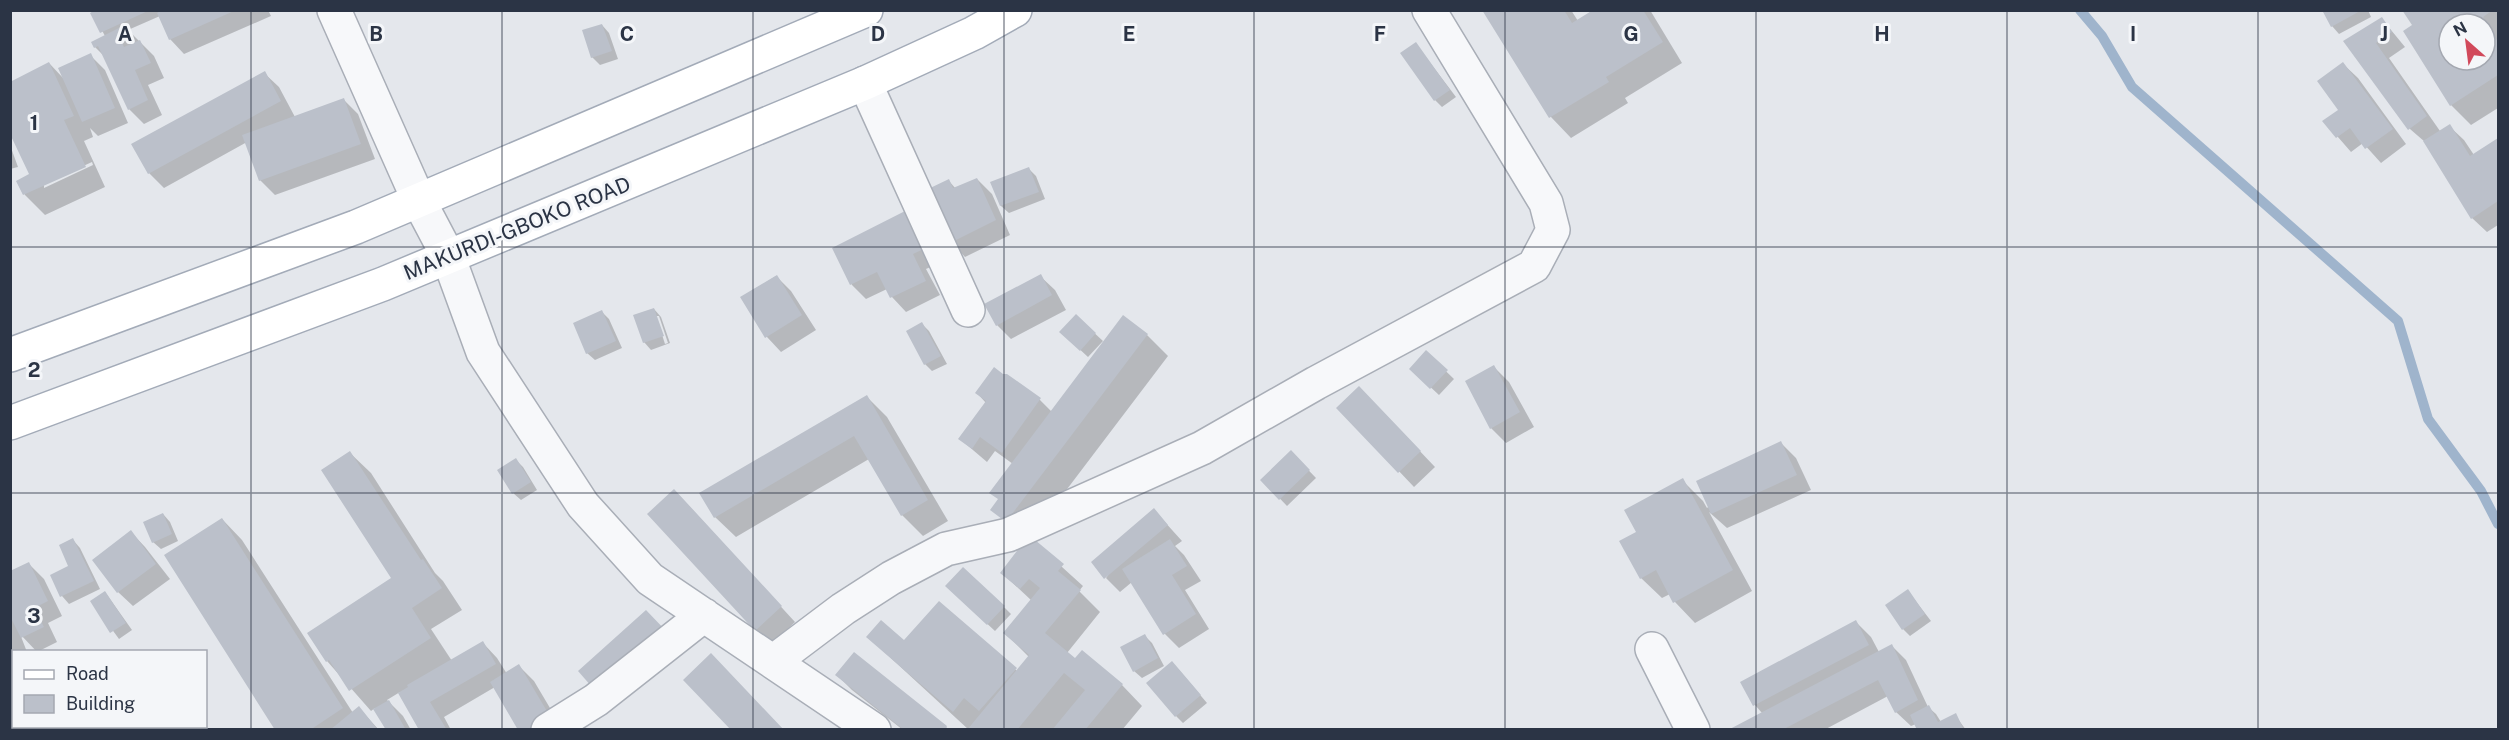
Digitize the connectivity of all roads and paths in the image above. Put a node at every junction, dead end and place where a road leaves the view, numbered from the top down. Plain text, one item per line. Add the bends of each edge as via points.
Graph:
1 (334, 10) edge
2 (866, 10) edge
3 (1015, 10) edge
4 (1429, 10) edge
5 (865, 83) junction
6 (419, 201) junction
7 (448, 256) junction
8 (968, 310) dead end
9 (10, 355) edge
10 (10, 423) edge
11 (704, 615) junction
12 (1652, 649) dead end
13 (774, 661) junction
14 (548, 729) edge
15 (873, 729) edge
16 (1693, 729) edge

1 - 6 street
2 - 6 main road
3 - 5 main road, MAKURDI-GBOKO ROAD
4 - 13 street via 1546,203 1553,230 1534,266 1202,448 1008,535 946,549 843,609
5 - 7 main road, MAKURDI-GBOKO ROAD
5 - 8 street
6 - 7 street
6 - 9 main road
7 - 10 main road, MAKURDI-GBOKO ROAD via 383,284
7 - 11 street via 483,352 584,505 650,579
11 - 13 street
11 - 14 street via 596,700
12 - 16 street
13 - 15 street

